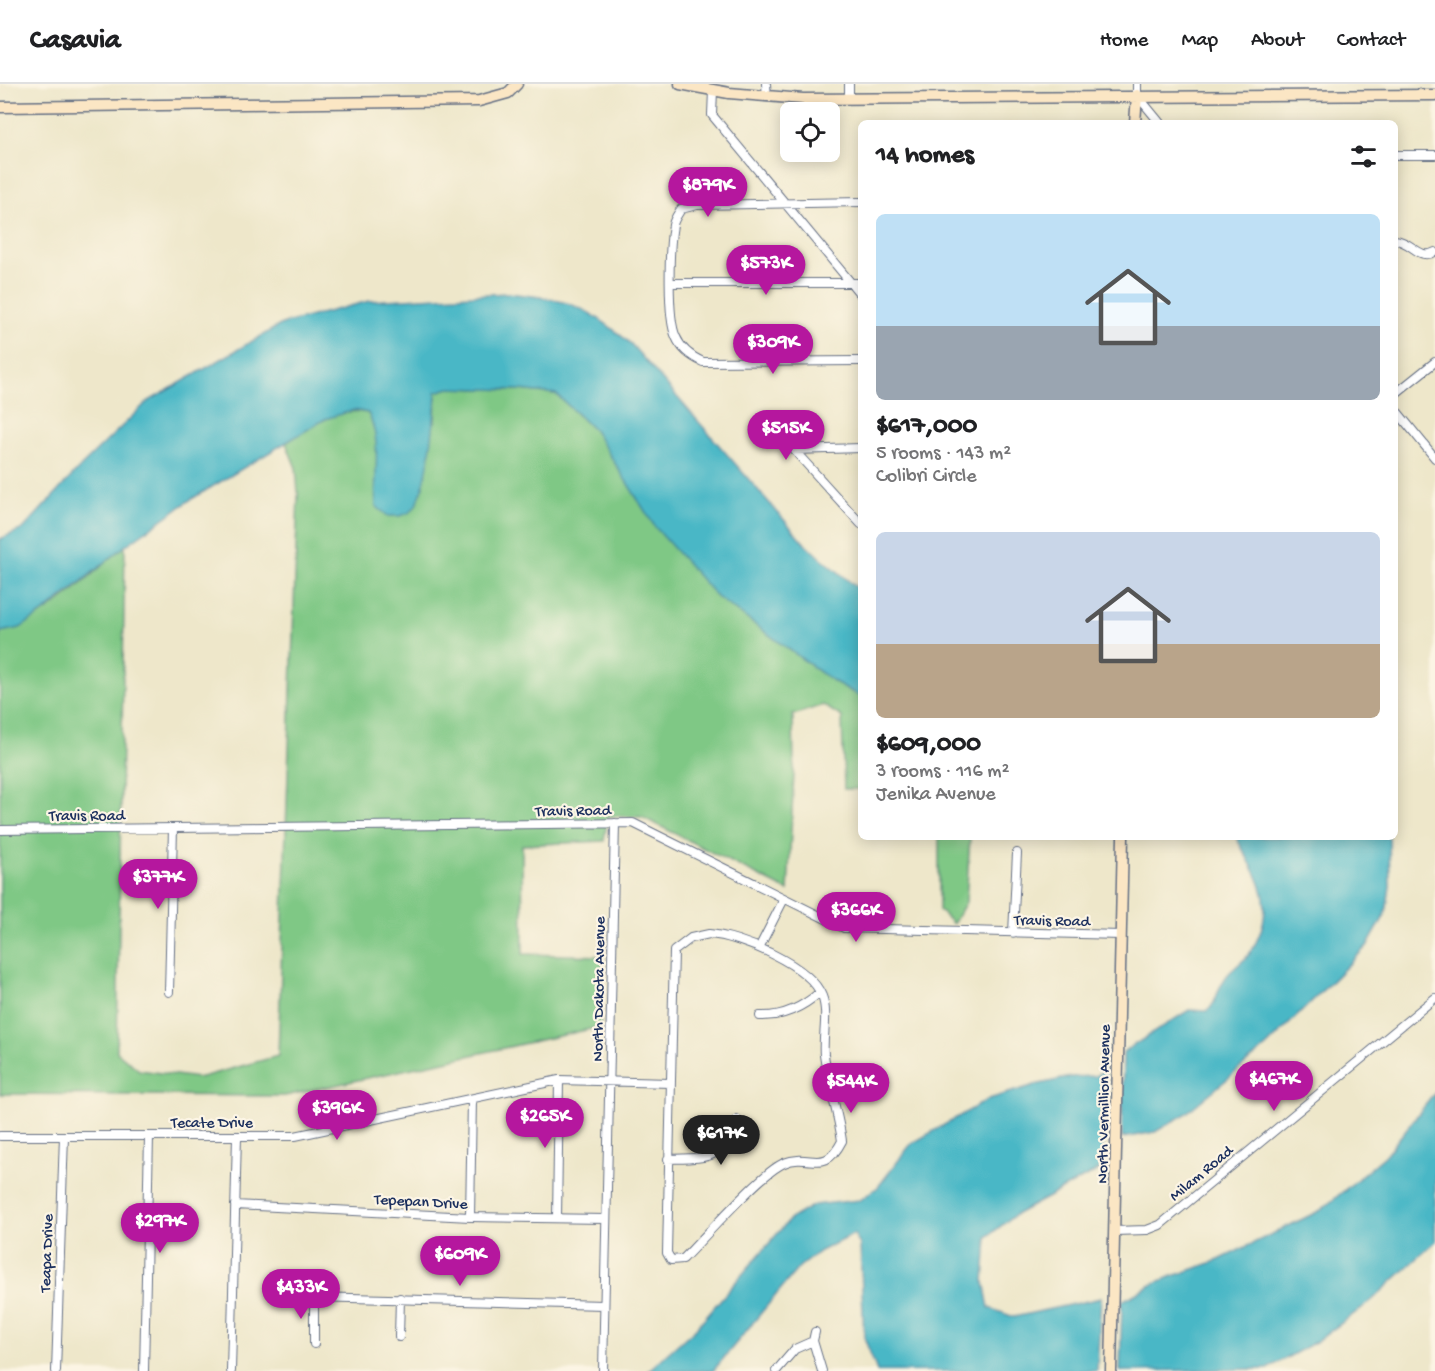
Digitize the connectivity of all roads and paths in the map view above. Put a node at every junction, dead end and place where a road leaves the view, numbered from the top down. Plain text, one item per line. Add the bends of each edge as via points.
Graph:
1 (517, 84) edge
2 (680, 84) edge
3 (766, 84) edge
4 (849, 84) edge
5 (713, 90) junction
6 (1137, 90) edge
7 (1435, 95) edge
8 (767, 97) junction
9 (849, 99) junction
10 (0, 107) edge
11 (1135, 120) edge
12 (1158, 120) edge
13 (1398, 155) edge
14 (1435, 155) edge
15 (858, 202) edge
16 (785, 204) junction
17 (1398, 241) edge
18 (1435, 252) edge
19 (671, 283) junction
20 (856, 283) edge
21 (858, 361) edge
22 (1435, 362) edge
23 (1398, 392) edge
24 (1398, 413) edge
25 (858, 448) edge
26 (1435, 458) edge
27 (858, 521) edge
28 (615, 823) junction
29 (173, 828) junction
30 (0, 830) edge
31 (1123, 840) edge
32 (1017, 853) dead end
33 (784, 898) junction
34 (1013, 933) junction
35 (1121, 935) junction
36 (759, 948) junction
37 (169, 992) dead end
38 (820, 992) junction
39 (1435, 998) edge
40 (760, 1016) dead end
41 (559, 1080) junction
42 (610, 1080) junction
43 (670, 1083) junction
44 (472, 1099) junction
45 (737, 1119) dead end
46 (0, 1136) edge
47 (64, 1136) junction
48 (149, 1136) junction
49 (237, 1136) junction
50 (668, 1159) junction
51 (235, 1205) junction
52 (470, 1217) junction
53 (557, 1218) junction
54 (606, 1219) junction
55 (1114, 1231) junction
56 (400, 1298) junction
57 (604, 1305) junction
58 (815, 1332) dead end
59 (399, 1337) dead end
60 (813, 1341) junction
61 (314, 1344) dead end
62 (56, 1371) edge
63 (144, 1371) edge
64 (231, 1371) edge
65 (603, 1371) edge
66 (776, 1371) edge
67 (822, 1371) edge
68 (1111, 1371) edge

1 - 10 street via 508,93 479,101
2 - 5 street
3 - 8 street
4 - 9 street
5 - 8 street
5 - 16 street via 712,115
6 - 7 street
6 - 9 street
6 - 11 street
6 - 12 street
8 - 9 street
13 - 14 street
15 - 16 street
16 - 19 street via 697,205 681,209 673,222
16 - 20 street
17 - 18 street via 1409,243 1421,255
19 - 20 street
19 - 21 street via 672,326 677,339 691,356 703,362
22 - 23 street
24 - 26 street
25 - 27 street via 794,450
28 - 29 street, Travis Road
28 - 33 street, Travis Road via 633,823
28 - 42 street, North Dakota Avenue
29 - 30 street, Travis Road
29 - 37 street
31 - 35 street, North Vermillion Avenue
32 - 34 street
33 - 34 street, Travis Road via 852,930
33 - 36 street
34 - 35 street, Travis Road
35 - 55 street, North Vermillion Avenue
36 - 38 street via 790,963
36 - 43 street via 726,935 709,934 691,938 674,951
38 - 40 street via 807,1004 787,1012
38 - 50 street via 825,1012 824,1055 842,1141 836,1153 825,1162 784,1163 767,1175 683,1259 671,1260 666,1253
39 - 55 street, Milam Road via 1160,1225 1147,1230
41 - 42 street, Tecate Drive
41 - 44 street, Tecate Drive
41 - 53 street
42 - 43 street, Tecate Drive
42 - 54 street, North Dakota Avenue
43 - 50 street
44 - 49 street, Tecate Drive via 295,1136
44 - 52 street
45 - 50 street via 734,1131 711,1157
46 - 47 street, Tecate Drive
47 - 48 street, Tecate Drive
47 - 62 street, Teapa Drive
48 - 49 street, Tecate Drive
48 - 63 street
49 - 51 street
51 - 52 street, Tepepan Drive
51 - 64 street
52 - 53 street, Tepepan Drive
53 - 54 street, Tepepan Drive
54 - 57 street, North Dakota Avenue
55 - 68 street, North Vermillion Avenue
56 - 57 street
56 - 59 street
56 - 61 street via 315,1297
57 - 65 street, North Dakota Avenue
58 - 60 street
60 - 66 street via 795,1349
60 - 67 street

